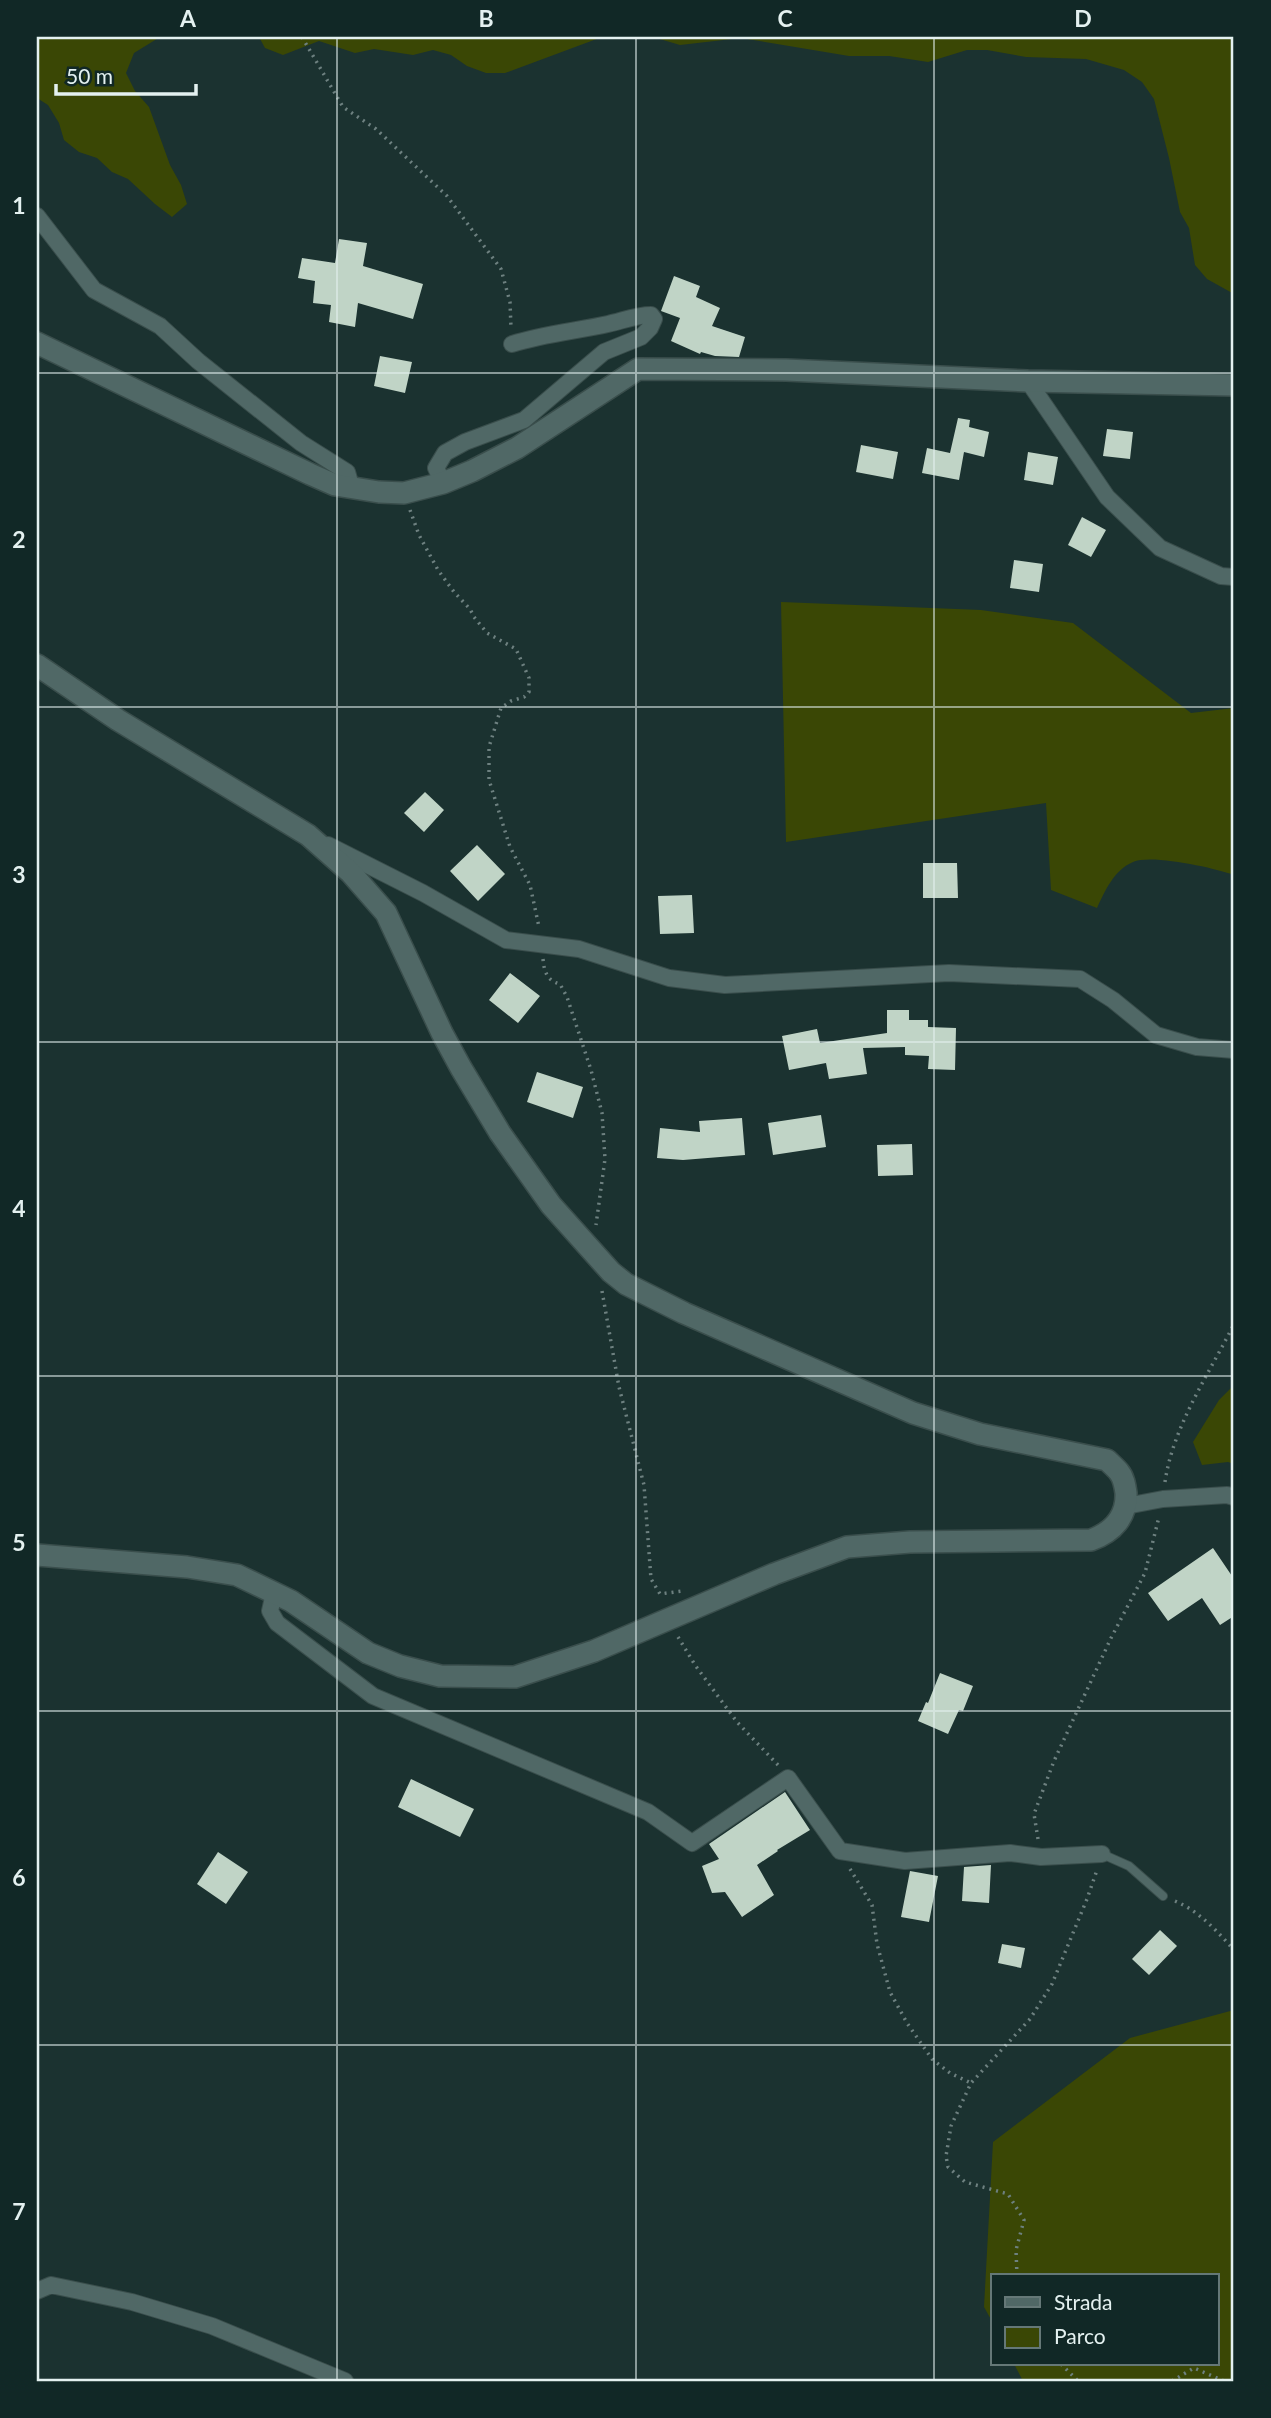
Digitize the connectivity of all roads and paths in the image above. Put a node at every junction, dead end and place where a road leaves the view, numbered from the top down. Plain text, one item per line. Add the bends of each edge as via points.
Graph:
1 (302, 37) edge
2 (37, 216) edge
3 (37, 343) edge
4 (512, 344) joint
5 (1028, 381) junction
6 (1234, 385) edge
7 (443, 483) junction
8 (351, 486) junction
9 (404, 492) junction
10 (1234, 577) edge
11 (37, 665) edge
12 (308, 835) junction
13 (541, 944) junction
14 (1234, 1050) edge
15 (593, 1251) junction
16 (602, 1288) dead end
17 (1234, 1324) edge
18 (1234, 1497) edge
19 (1163, 1499) junction
20 (1126, 1506) junction
21 (37, 1555) edge
22 (274, 1593) junction
23 (704, 1603) junction
24 (667, 1618) junction
25 (788, 1778) junction
26 (840, 1850) junction
27 (1102, 1854) junction
28 (1041, 1857) junction
29 (1163, 1896) joint
30 (1234, 1950) edge
31 (971, 2083) junction
32 (1017, 2274) edge
33 (37, 2291) edge
34 (1063, 2366) edge
35 (345, 2381) edge
36 (1078, 2381) edge
37 (1172, 2381) edge
38 (1224, 2381) edge

1 - 4 path via 343,107 376,129 447,196 501,269
2 - 8 street via 94,290 160,326 302,443 346,472
3 - 8 street via 310,474 335,485
4 - 7 street via 642,315 654,319 641,337 604,352 524,419 445,453 436,468
5 - 6 street
5 - 7 street via 786,370 638,369 517,448
5 - 10 street via 1107,497 1160,548 1221,576
7 - 9 street
8 - 9 street
9 - 13 path via 419,536 438,570 487,633 516,649 529,678 529,692 501,708 489,747 488,780 510,847 530,885
11 - 12 street via 118,720
12 - 13 street via 506,940
12 - 15 street via 352,873 386,913 461,1068 500,1133 551,1205
13 - 14 street via 579,949 669,978 725,985 949,973 1080,979 1156,1035 1197,1047
13 - 15 path via 548,978 559,984 567,998 602,1113 606,1159
15 - 20 street via 626,1284 655,1299 913,1413 980,1434 1107,1460 1125,1483
16 - 23 path via 619,1387 644,1485 652,1579 660,1594 698,1591
17 - 19 path via 1168,1458
18 - 19 street
19 - 20 street
19 - 28 path via 1145,1573 1082,1698 1034,1814
20 - 23 street via 1118,1524 1091,1540 847,1547
21 - 22 street via 187,1567 236,1575
22 - 24 street via 369,1653 440,1676 515,1677 594,1651
22 - 25 street via 270,1611 276,1623 373,1696 648,1812 692,1843
23 - 24 street
24 - 25 path via 737,1722
25 - 26 street
26 - 28 street via 905,1861 1010,1853
26 - 31 path via 872,1905 890,1992 906,2023 932,2059
27 - 28 street
27 - 29 lane via 1129,1866
27 - 31 path via 1052,1984 1030,2019
29 - 30 path via 1189,1907
31 - 32 path via 951,2126 948,2167 965,2182 1008,2194 1024,2220 1016,2250
33 - 35 street via 51,2285 132,2302 212,2326
34 - 36 path
37 - 38 path via 1194,2368

